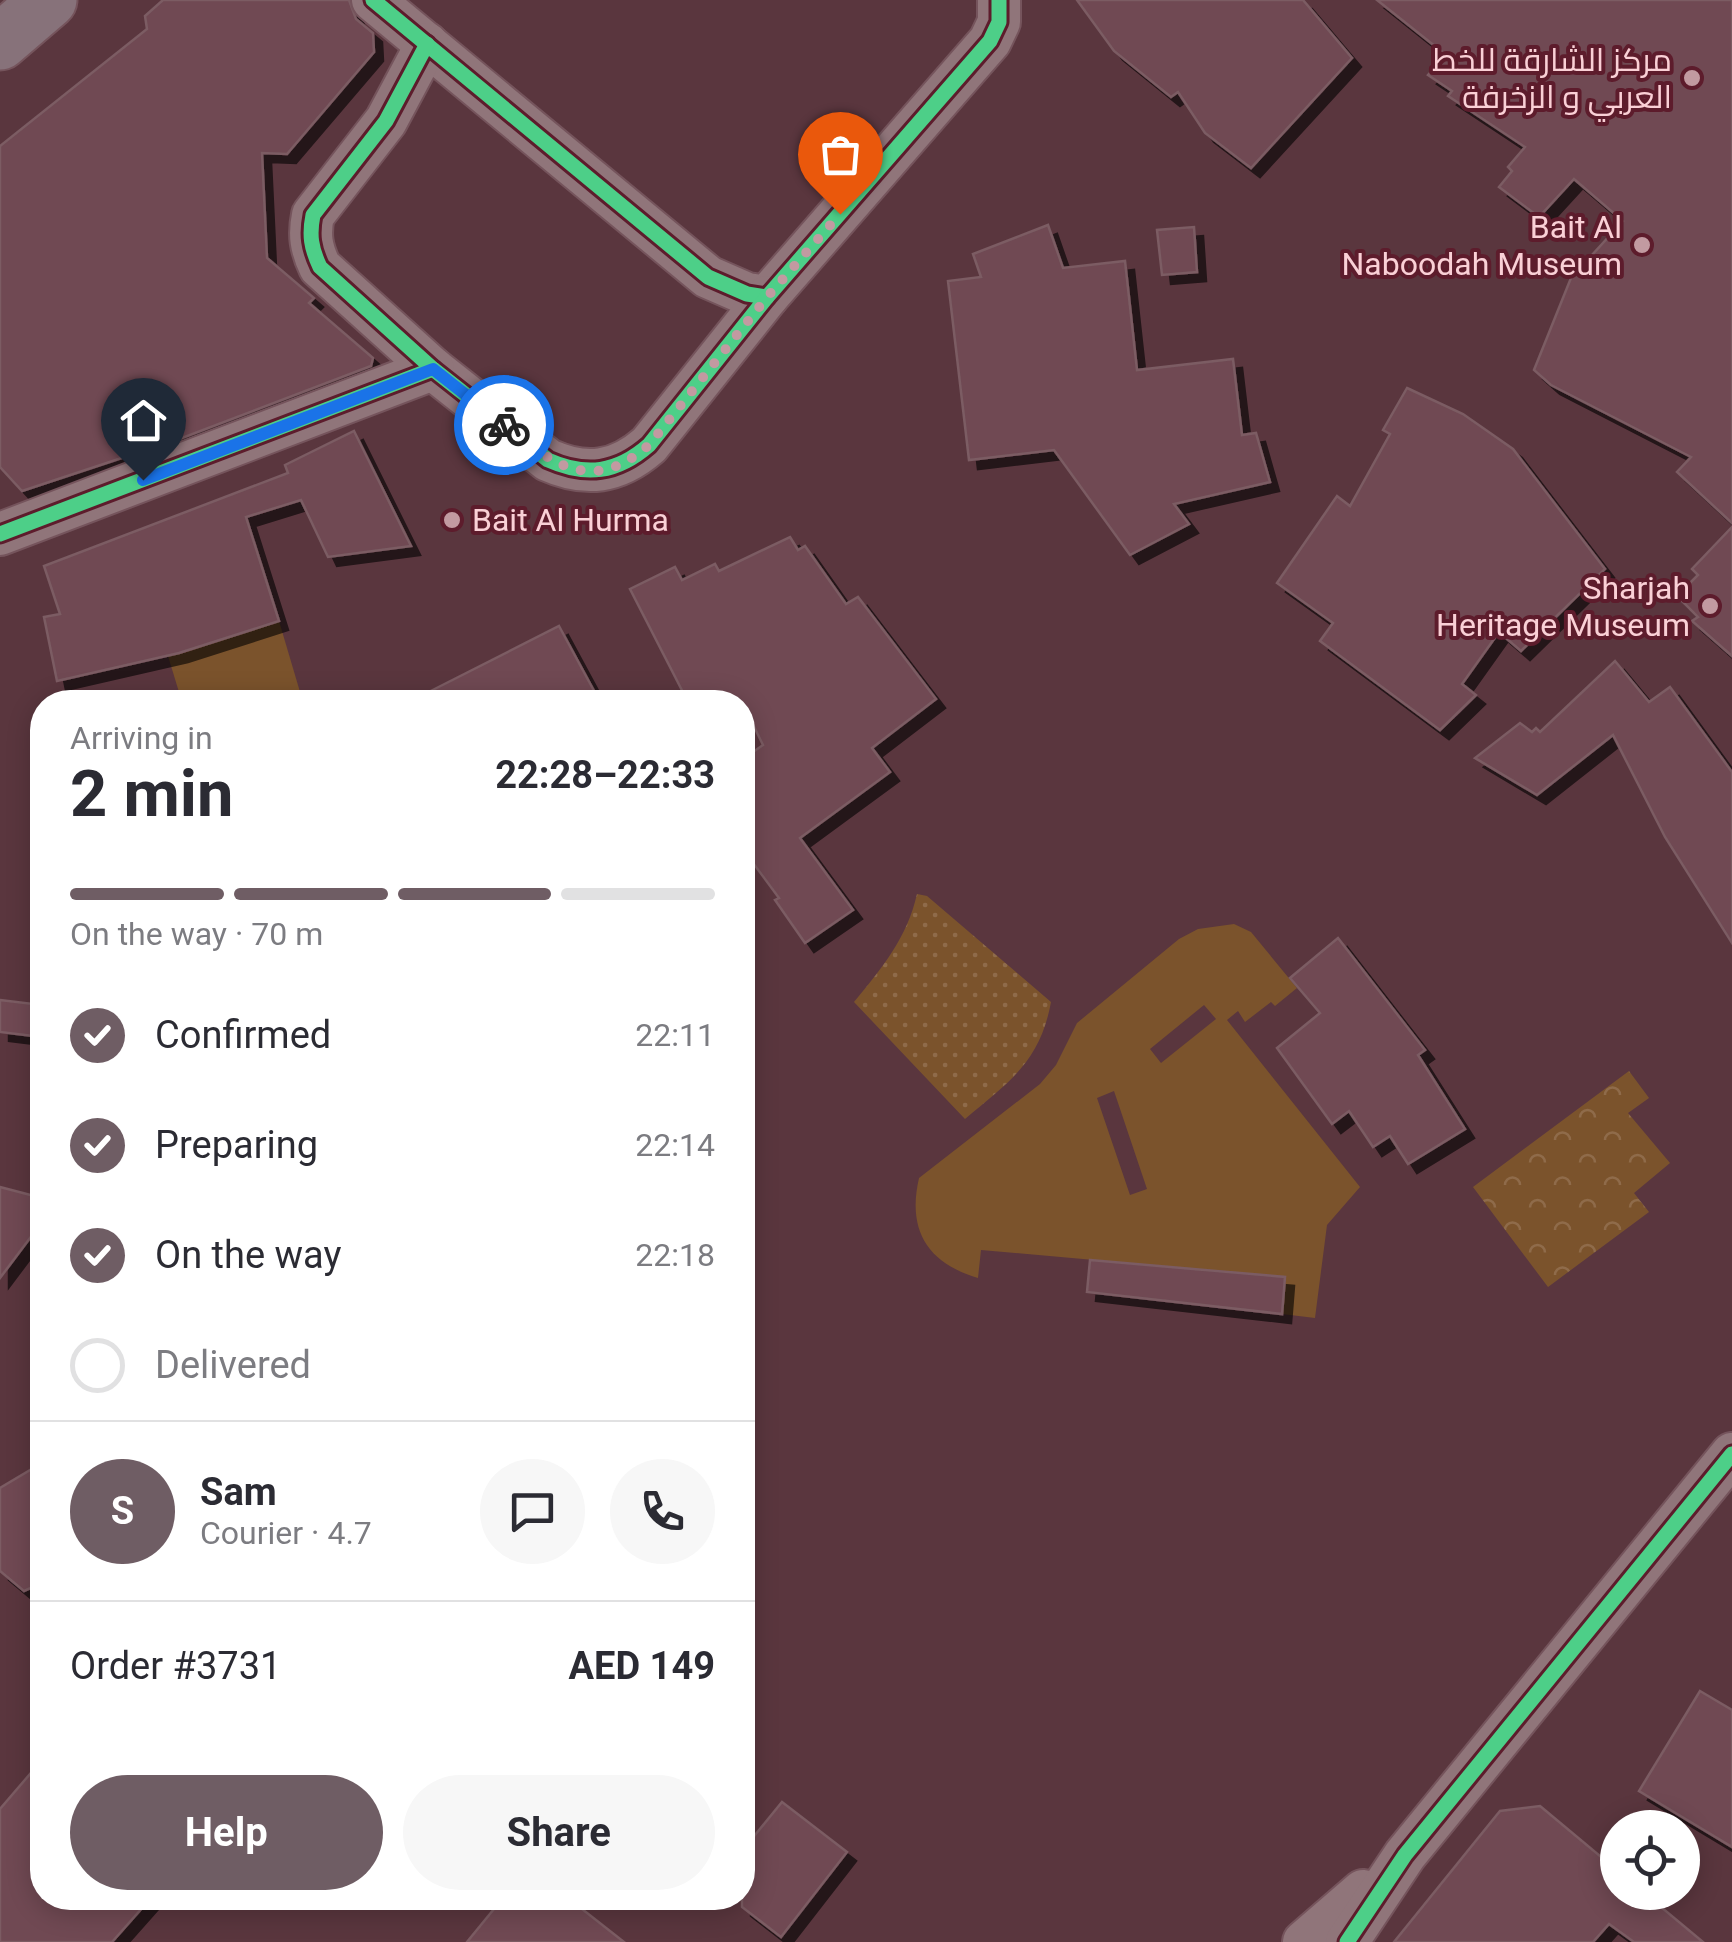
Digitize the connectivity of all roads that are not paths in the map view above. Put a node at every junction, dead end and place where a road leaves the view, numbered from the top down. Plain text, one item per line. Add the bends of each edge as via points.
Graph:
1 (49, 0) edge
2 (373, 0) edge
3 (999, 0) edge
4 (0, 42) edge
5 (427, 44) junction
6 (768, 296) junction
7 (433, 369) junction
8 (0, 534) edge
9 (1732, 1454) edge
10 (1405, 1855) junction
11 (1304, 1942) edge
12 (1347, 1942) edge

1 - 4 main road
2 - 5 street
3 - 6 street via 990,41
5 - 6 street via 708,277
5 - 7 street via 386,120 313,215 309,232 320,267
6 - 7 street via 649,445 614,468 580,470 548,460
7 - 8 street
9 - 10 street
10 - 11 street
10 - 12 street

